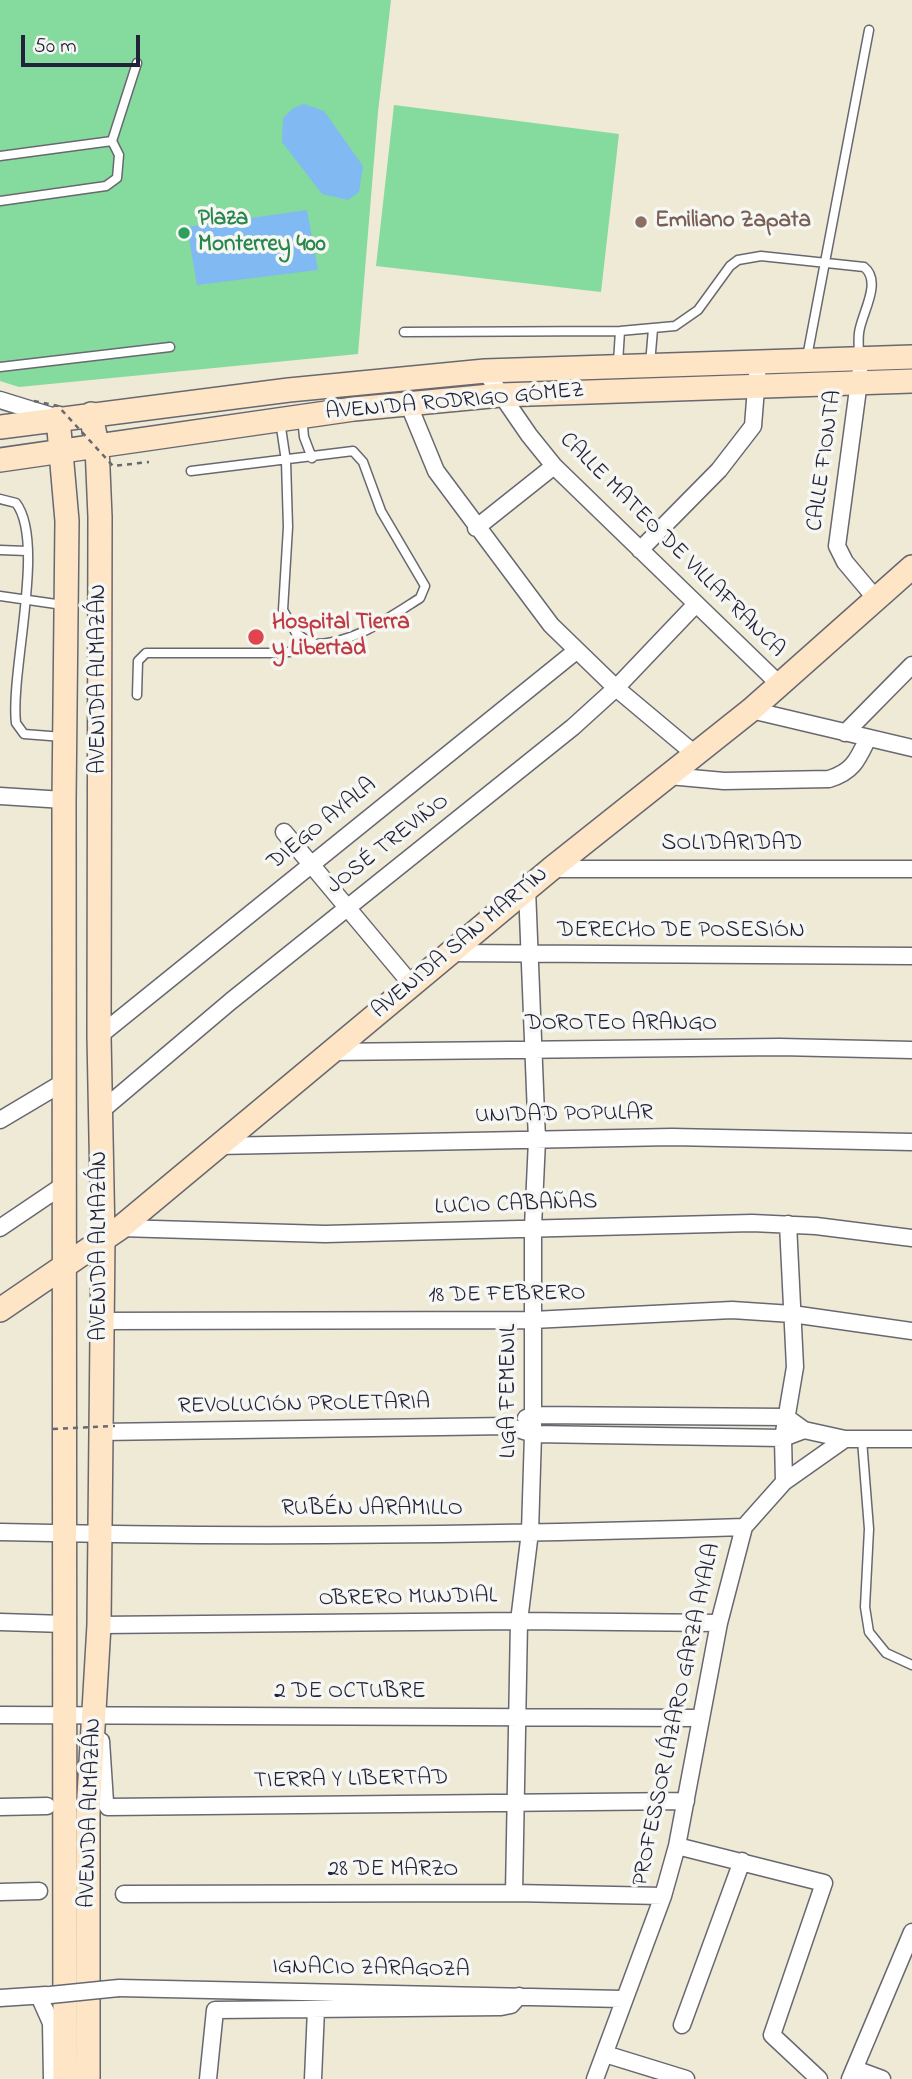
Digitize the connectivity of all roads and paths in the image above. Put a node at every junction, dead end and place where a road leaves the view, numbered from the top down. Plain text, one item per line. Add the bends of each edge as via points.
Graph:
1 (869, 30) dead end
2 (137, 63) dead end
3 (112, 141) junction
4 (0, 156) edge
5 (0, 201) edge
6 (826, 263) junction
7 (653, 329) junction
8 (620, 331) junction
9 (404, 332) dead end
10 (170, 347) dead end
11 (912, 357) edge
12 (860, 358) junction
13 (807, 360) junction
14 (758, 363) junction
15 (0, 367) edge
16 (650, 367) junction
17 (618, 368) junction
18 (485, 371) junction
19 (912, 381) edge
20 (861, 383) junction
21 (758, 388) junction
22 (500, 395) junction
23 (0, 400) edge
24 (34, 401) dead end
25 (408, 403) junction
26 (92, 414) junction
27 (58, 418) junction
28 (290, 418) junction
29 (0, 427) edge
30 (97, 446) junction
31 (62, 451) junction
32 (312, 458) junction
33 (0, 460) edge
34 (149, 461) dead end
35 (286, 461) junction
36 (554, 466) junction
37 (191, 471) dead end
38 (0, 499) edge
39 (476, 528) junction
40 (0, 550) edge
41 (640, 550) junction
42 (27, 551) junction
43 (910, 571) edge
44 (0, 596) edge
45 (25, 599) junction
46 (877, 600) junction
47 (696, 604) junction
48 (67, 605) junction
49 (312, 644) junction
50 (576, 651) junction
51 (912, 665) edge
52 (778, 683) junction
53 (616, 688) junction
54 (138, 695) dead end
55 (751, 710) junction
56 (845, 733) junction
57 (66, 737) junction
58 (868, 738) junction
59 (912, 748) edge
60 (696, 755) junction
61 (669, 776) junction
62 (0, 796) edge
63 (64, 800) junction
64 (284, 832) dead end
65 (311, 864) junction
66 (551, 869) junction
67 (912, 869) edge
68 (527, 889) junction
69 (347, 908) junction
70 (450, 953) junction
71 (531, 956) junction
72 (912, 956) edge
73 (412, 985) junction
74 (99, 1036) junction
75 (535, 1048) junction
76 (912, 1050) edge
77 (329, 1052) junction
78 (64, 1082) junction
79 (101, 1111) junction
80 (0, 1120) edge
81 (537, 1140) junction
82 (912, 1142) edge
83 (217, 1146) junction
84 (65, 1184) junction
85 (788, 1224) junction
86 (533, 1227) junction
87 (0, 1228) edge
88 (111, 1233) junction
89 (912, 1238) edge
90 (65, 1264) junction
91 (0, 1310) edge
92 (792, 1314) junction
93 (533, 1320) junction
94 (101, 1321) junction
95 (912, 1331) edge
96 (533, 1415) junction
97 (786, 1417) junction
98 (508, 1426) junction
99 (53, 1429) dead end
100 (108, 1429) junction
101 (804, 1430) junction
102 (533, 1434) junction
103 (783, 1438) junction
104 (845, 1439) junction
105 (912, 1439) edge
106 (862, 1440) junction
107 (784, 1482) junction
108 (744, 1527) junction
109 (0, 1532) edge
110 (530, 1532) junction
111 (65, 1533) junction
112 (100, 1534) junction
113 (519, 1621) junction
114 (0, 1622) edge
115 (65, 1623) junction
116 (719, 1623) junction
117 (99, 1625) junction
118 (912, 1665) edge
119 (0, 1715) edge
120 (519, 1715) junction
121 (64, 1716) junction
122 (98, 1716) junction
123 (700, 1718) junction
124 (686, 1801) junction
125 (518, 1802) junction
126 (47, 1806) dead end
127 (0, 1807) edge
128 (677, 1846) junction
129 (742, 1861) junction
130 (39, 1891) dead end
131 (0, 1892) edge
132 (514, 1893) junction
133 (124, 1894) dead end
134 (663, 1896) junction
135 (910, 1944) edge
136 (44, 1995) junction
137 (519, 1996) junction
138 (0, 1998) edge
139 (622, 1999) junction
140 (316, 2009) junction
141 (682, 2025) dead end
142 (605, 2053) junction
143 (853, 2074) edge
144 (52, 2079) edge
145 (65, 2079) edge
146 (88, 2079) edge
147 (208, 2079) edge
148 (313, 2079) edge
149 (595, 2079) edge
150 (686, 2079) edge
151 (819, 2079) edge
152 (882, 2079) edge

1 - 6 lane
2 - 3 lane
3 - 4 lane
3 - 5 lane via 120,168 112,183
6 - 7 lane via 761,256 738,260 687,320
6 - 12 lane via 864,267 872,277 859,334
6 - 13 lane
7 - 8 lane
7 - 16 lane
8 - 9 lane
8 - 17 lane
10 - 15 lane
11 - 12 main road, AVENIDA RODRIGO GÓMEZ
12 - 13 main road, AVENIDA RODRIGO GÓMEZ
12 - 20 street, CALLE FIONTA
13 - 14 main road, AVENIDA RODRIGO GÓMEZ
14 - 16 main road, AVENIDA RODRIGO GÓMEZ
14 - 21 street
16 - 17 main road, AVENIDA RODRIGO GÓMEZ
17 - 18 main road, AVENIDA RODRIGO GÓMEZ
18 - 22 street, CALLE MATEO DE VILLAFRANCA
18 - 26 main road, AVENIDA RODRIGO GÓMEZ
19 - 20 main road, AVENIDA RODRIGO GÓMEZ
20 - 21 main road, AVENIDA RODRIGO GÓMEZ
20 - 46 street, CALLE FIONTA via 837,545 845,562
21 - 22 main road, AVENIDA RODRIGO GÓMEZ
21 - 41 street via 753,426 740,446
22 - 25 main road, AVENIDA RODRIGO GÓMEZ
22 - 36 street, CALLE MATEO DE VILLAFRANCA
23 - 27 street
24 - 34 path, bridge via 58,407 113,466
25 - 28 main road, AVENIDA RODRIGO GÓMEZ
25 - 39 street via 436,471
26 - 27 main road, AVENIDA RODRIGO GÓMEZ
26 - 30 main road, AVENIDA ALMAZÁN
27 - 29 main road, AVENIDA RODRIGO GÓMEZ
27 - 31 main road, AVENIDA ALMAZÁN
28 - 30 main road, AVENIDA RODRIGO GÓMEZ
28 - 32 lane
28 - 35 lane
30 - 31 main road, AVENIDA RODRIGO GÓMEZ
30 - 74 main road, AVENIDA ALMAZÁN
31 - 33 main road, AVENIDA RODRIGO GÓMEZ
31 - 48 main road, AVENIDA ALMAZÁN
32 - 35 lane
32 - 49 lane via 344,451 359,456 381,511 425,586 420,598 347,640
35 - 37 lane
35 - 49 lane via 283,610 296,633
36 - 39 street
36 - 41 street, CALLE MATEO DE VILLAFRANCA
38 - 42 lane via 16,503 22,510
39 - 50 street
40 - 42 lane
41 - 47 street, CALLE MATEO DE VILLAFRANCA
42 - 45 lane
43 - 46 main road, AVENIDA SAN MARTÍN
44 - 45 lane
45 - 48 lane
45 - 57 lane via 16,723 24,734
46 - 52 main road, AVENIDA SAN MARTÍN
47 - 52 street, CALLE MATEO DE VILLAFRANCA
47 - 53 street, JOSÉ TREVIÑO
48 - 57 main road, AVENIDA ALMAZÁN
49 - 54 lane via 279,653 146,653 138,661
50 - 53 street
50 - 65 street, DIEGO AYALA
51 - 56 street
52 - 55 main road, AVENIDA SAN MARTÍN
53 - 60 street
53 - 69 street, JOSÉ TREVIÑO
55 - 56 street
55 - 60 main road, AVENIDA SAN MARTÍN
56 - 58 street
57 - 63 main road, AVENIDA ALMAZÁN
58 - 59 street
58 - 61 street via 855,765 830,779 724,781
60 - 61 main road, AVENIDA SAN MARTÍN
61 - 66 main road, AVENIDA SAN MARTÍN
62 - 63 street
63 - 78 main road, AVENIDA ALMAZÁN
64 - 65 street
65 - 69 street
65 - 74 street, DIEGO AYALA
66 - 67 street, SOLIDARIDAD
66 - 68 main road, AVENIDA SAN MARTÍN
68 - 70 main road, AVENIDA SAN MARTÍN
68 - 71 street, LIGA FEMENIL
69 - 73 street
69 - 79 street, JOSÉ TREVIÑO
70 - 71 street, DERECHO DE POSESIÓN
70 - 73 main road, AVENIDA SAN MARTÍN
71 - 72 street, DERECHO DE POSESIÓN
71 - 75 street, LIGA FEMENIL
73 - 77 main road, AVENIDA SAN MARTÍN
74 - 79 main road, AVENIDA ALMAZÁN
75 - 76 street, DOROTEO ARANGO
75 - 77 street, DOROTEO ARANGO
75 - 81 street, LIGA FEMENIL
77 - 83 main road, AVENIDA SAN MARTÍN
78 - 80 street
78 - 84 main road, AVENIDA ALMAZÁN
79 - 88 main road, AVENIDA ALMAZÁN
81 - 82 street, UNIDAD POPULAR via 782,1137
81 - 83 street, UNIDAD POPULAR
81 - 86 street, LIGA FEMENIL
83 - 88 main road, AVENIDA SAN MARTÍN
84 - 87 street
84 - 90 main road, AVENIDA ALMAZÁN
85 - 86 street, LUCIO CABAÑAS
85 - 89 street, LUCIO CABAÑAS
85 - 92 street
86 - 88 street, LUCIO CABAÑAS via 325,1234
86 - 93 street, LIGA FEMENIL
88 - 90 main road, AVENIDA SAN MARTÍN
88 - 94 main road, AVENIDA ALMAZÁN
90 - 91 main road, AVENIDA SAN MARTÍN
90 - 111 main road, AVENIDA ALMAZÁN
92 - 93 street, 18 DE FEBRERO via 732,1310
92 - 95 street, 18 DE FEBRERO
92 - 97 street via 795,1367
93 - 94 street, 18 DE FEBRERO
93 - 96 street, LIGA FEMENIL
94 - 100 main road, AVENIDA ALMAZÁN
96 - 97 street, REVOLUCIÓN PROLETARIA
96 - 98 street, REVOLUCIÓN PROLETARIA
96 - 102 street, LIGA FEMENIL
97 - 101 street
97 - 103 street
98 - 100 street, REVOLUCIÓN PROLETARIA
98 - 102 street, REVOLUCIÓN PROLETARIA
99 - 100 path, bridge
100 - 112 main road, AVENIDA ALMAZÁN
101 - 103 street, REVOLUCIÓN PROLETARIA
101 - 104 street
102 - 103 street, REVOLUCIÓN PROLETARIA
102 - 110 street, LIGA FEMENIL
103 - 107 street
104 - 106 street
104 - 107 street, PROFESSOR LÁZARO GARZA AYALA
105 - 106 street
106 - 118 lane via 869,1529 865,1607 869,1632 886,1653
107 - 108 street, PROFESSOR LÁZARO GARZA AYALA
108 - 110 street, RUBÉN JARAMILLO
108 - 116 street, PROFESSOR LÁZARO GARZA AYALA
109 - 111 street, RUBÉN JARAMILLO
110 - 112 street, RUBÉN JARAMILLO
110 - 113 street, LIGA FEMENIL
111 - 112 street, RUBÉN JARAMILLO
111 - 115 main road, AVENIDA ALMAZÁN
112 - 117 main road, AVENIDA ALMAZÁN
113 - 116 street, OBRERO MUNDIAL
113 - 117 street, OBRERO MUNDIAL
113 - 120 street, LIGA FEMENIL
114 - 115 street
115 - 121 main road, AVENIDA ALMAZÁN
116 - 123 street, PROFESSOR LÁZARO GARZA AYALA
117 - 122 main road, AVENIDA ALMAZÁN
119 - 121 street, 2 DE OCTUBRE
120 - 122 street, 2 DE OCTUBRE
120 - 123 street, 2 DE OCTUBRE
120 - 125 street, LIGA FEMENIL
121 - 122 street, 2 DE OCTUBRE
121 - 145 main road, AVENIDA ALMAZÁN
122 - 125 street, TIERRA Y LIBERTAD via 108,1807
122 - 146 main road, AVENIDA ALMAZÁN via 88,1813
123 - 124 street, PROFESSOR LÁZARO GARZA AYALA
124 - 125 street, TIERRA Y LIBERTAD
124 - 128 street, PROFESSOR LÁZARO GARZA AYALA
125 - 132 street, LIGA FEMENIL
126 - 127 street
128 - 129 street
128 - 134 street, PROFESSOR LÁZARO GARZA AYALA
129 - 141 street
129 - 151 street via 824,1883 772,2035
130 - 131 street
132 - 133 street, 28 DE MARZO
132 - 134 street, 28 DE MARZO
134 - 139 street, PROFESSOR LÁZARO GARZA AYALA
135 - 143 street
136 - 137 street, IGNACIO ZARAGOZA, bridge via 119,1987
136 - 138 street
136 - 144 street via 51,2023
137 - 139 street, IGNACIO ZARAGOZA
137 - 140 street via 511,2005 501,2007
139 - 142 street, PROFESSOR LÁZARO GARZA AYALA
140 - 147 street via 214,2011
140 - 148 street
142 - 149 street, PROFESSOR LÁZARO GARZA AYALA
142 - 150 street
143 - 152 street

